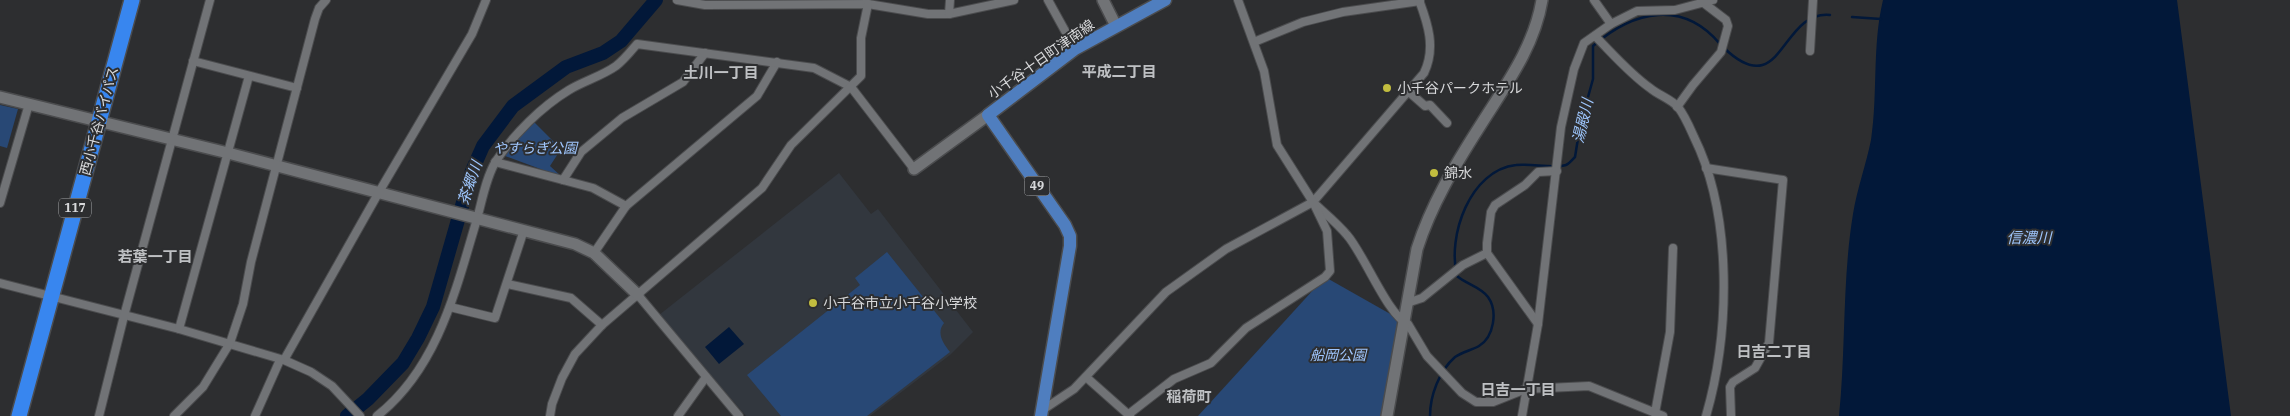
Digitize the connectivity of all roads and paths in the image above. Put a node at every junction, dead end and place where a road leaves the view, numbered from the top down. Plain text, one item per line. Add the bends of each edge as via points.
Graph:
1 (132, 0) edge
2 (210, 0) edge
3 (326, 0) edge
4 (486, 0) edge
5 (676, 0) edge
6 (950, 0) edge
7 (1014, 0) edge
8 (1048, 0) edge
9 (1103, 0) edge
10 (1165, 0) edge
11 (1238, 0) edge
12 (1542, 0) edge
13 (1594, 0) edge
14 (1420, 1) edge
15 (1709, 2) edge
16 (780, 3) edge
17 (868, 4) junction
18 (1813, 4) edge
19 (949, 14) junction
20 (1611, 24) junction
21 (1116, 26) junction
22 (1598, 38) junction
23 (1254, 42) junction
24 (1075, 49) junction
25 (1810, 51) dead end
26 (705, 53) junction
27 (193, 61) junction
28 (777, 62) junction
29 (249, 76) junction
30 (851, 87) junction
31 (298, 88) junction
32 (1408, 92) junction
33 (0, 97) edge
34 (29, 104) junction
35 (1677, 106) junction
36 (988, 115) junction
37 (98, 122) junction
38 (1448, 123) dead end
39 (172, 139) junction
40 (228, 153) junction
41 (495, 162) junction
42 (278, 166) junction
43 (1557, 167) junction
44 (1706, 168) junction
45 (914, 169) joint
46 (563, 180) junction
47 (378, 192) junction
48 (1313, 202) junction
49 (0, 203) edge
50 (626, 206) junction
51 (478, 217) junction
52 (524, 230) junction
53 (1673, 248) dead end
54 (594, 253) junction
55 (1487, 253) junction
56 (0, 283) edge
57 (508, 284) junction
58 (638, 295) junction
59 (51, 297) junction
60 (1406, 303) junction
61 (450, 307) junction
62 (124, 316) junction
63 (1403, 322) junction
64 (1538, 324) junction
65 (602, 325) junction
66 (179, 329) junction
67 (230, 343) junction
68 (282, 360) junction
69 (706, 377) junction
70 (1086, 377) junction
71 (1715, 386) junction
72 (1730, 387) junction
73 (1526, 389) junction
74 (1042, 412) edge
75 (1659, 414) edge
76 (1129, 415) edge
77 (19, 416) edge
78 (99, 416) edge
79 (174, 416) edge
80 (255, 416) edge
81 (360, 416) edge
82 (378, 416) edge
83 (550, 416) edge
84 (678, 416) edge
85 (739, 416) edge
86 (1387, 416) edge
87 (1522, 416) edge
88 (1706, 416) edge
89 (1731, 416) edge

1 - 37 highway, 西小千谷バイパス / 117
2 - 27 street
3 - 31 street via 315,19
4 - 47 street via 472,34
5 - 16 street via 705,5
6 - 19 street
7 - 19 street
8 - 24 street
9 - 21 street
10 - 21 main road, 小千谷十日町津南線
11 - 23 street
12 - 60 street via 1525,54 1430,212 1417,248
13 - 20 street
14 - 23 street via 1343,12 1303,22
14 - 32 street via 1431,46 1429,63
15 - 20 street via 1675,10 1637,11
15 - 35 street via 1728,26 1721,52
16 - 17 street
17 - 19 street via 928,14
17 - 30 street via 861,38 861,76
18 - 25 street
20 - 22 street
21 - 24 main road, 小千谷十日町津南線
22 - 35 street via 1632,74
22 - 43 street via 1584,43 1574,69
23 - 48 street via 1264,71 1277,144
24 - 36 main road, 小千谷十日町津南線
26 - 28 street
26 - 41 street via 637,44 617,66 550,103 520,131
26 - 46 street via 683,82 622,118 581,152
27 - 29 street
27 - 39 street
28 - 30 street via 814,68
28 - 50 street via 757,96
29 - 31 street
29 - 40 street
30 - 45 street
30 - 58 street via 792,146 762,188
31 - 42 street
32 - 38 street via 1424,106 1430,105
32 - 48 street
33 - 34 street
34 - 37 street
34 - 49 street
35 - 44 street
36 - 45 street
36 - 74 main road, 小千谷十日町津南線 / 49 via 1070,236
37 - 39 street
37 - 59 highway, 西小千谷バイパス / 117
39 - 40 street
39 - 62 street
40 - 42 street
40 - 66 street
41 - 46 street
41 - 51 street
42 - 47 street
42 - 67 street
43 - 55 street via 1538,172 1496,205 1488,224
43 - 64 street
44 - 71 street via 1723,260 1723,318
44 - 72 street via 1783,180 1769,343 1755,368
46 - 50 street via 593,188
47 - 51 street
47 - 68 street
48 - 63 street via 1348,235
48 - 70 street via 1226,249 1166,292
48 - 76 street via 1327,231 1330,271 1325,277 1246,328 1211,364 1174,379
50 - 54 street
51 - 52 street
51 - 61 street
52 - 54 street via 575,244
52 - 57 street
53 - 75 street via 1670,332
54 - 58 street
55 - 60 street via 1459,269 1422,298
55 - 64 street
56 - 59 street
57 - 61 street via 495,318
57 - 65 street via 570,298
58 - 65 street
58 - 69 street
59 - 62 street
59 - 77 highway, 西小千谷バイパス / 117
60 - 63 street
61 - 82 street via 425,361
62 - 66 street
62 - 78 street
63 - 73 street via 1408,324 1427,356 1462,393 1476,402 1493,402
63 - 86 street
64 - 73 street
65 - 83 street via 575,354 562,378
66 - 67 street
67 - 68 street
67 - 79 street via 203,387
68 - 80 street
68 - 81 street via 311,372 332,386
69 - 84 street
69 - 85 street
70 - 74 street via 1074,390
70 - 76 street
71 - 72 street
71 - 88 street
72 - 89 street
73 - 75 street via 1588,386
73 - 87 street

